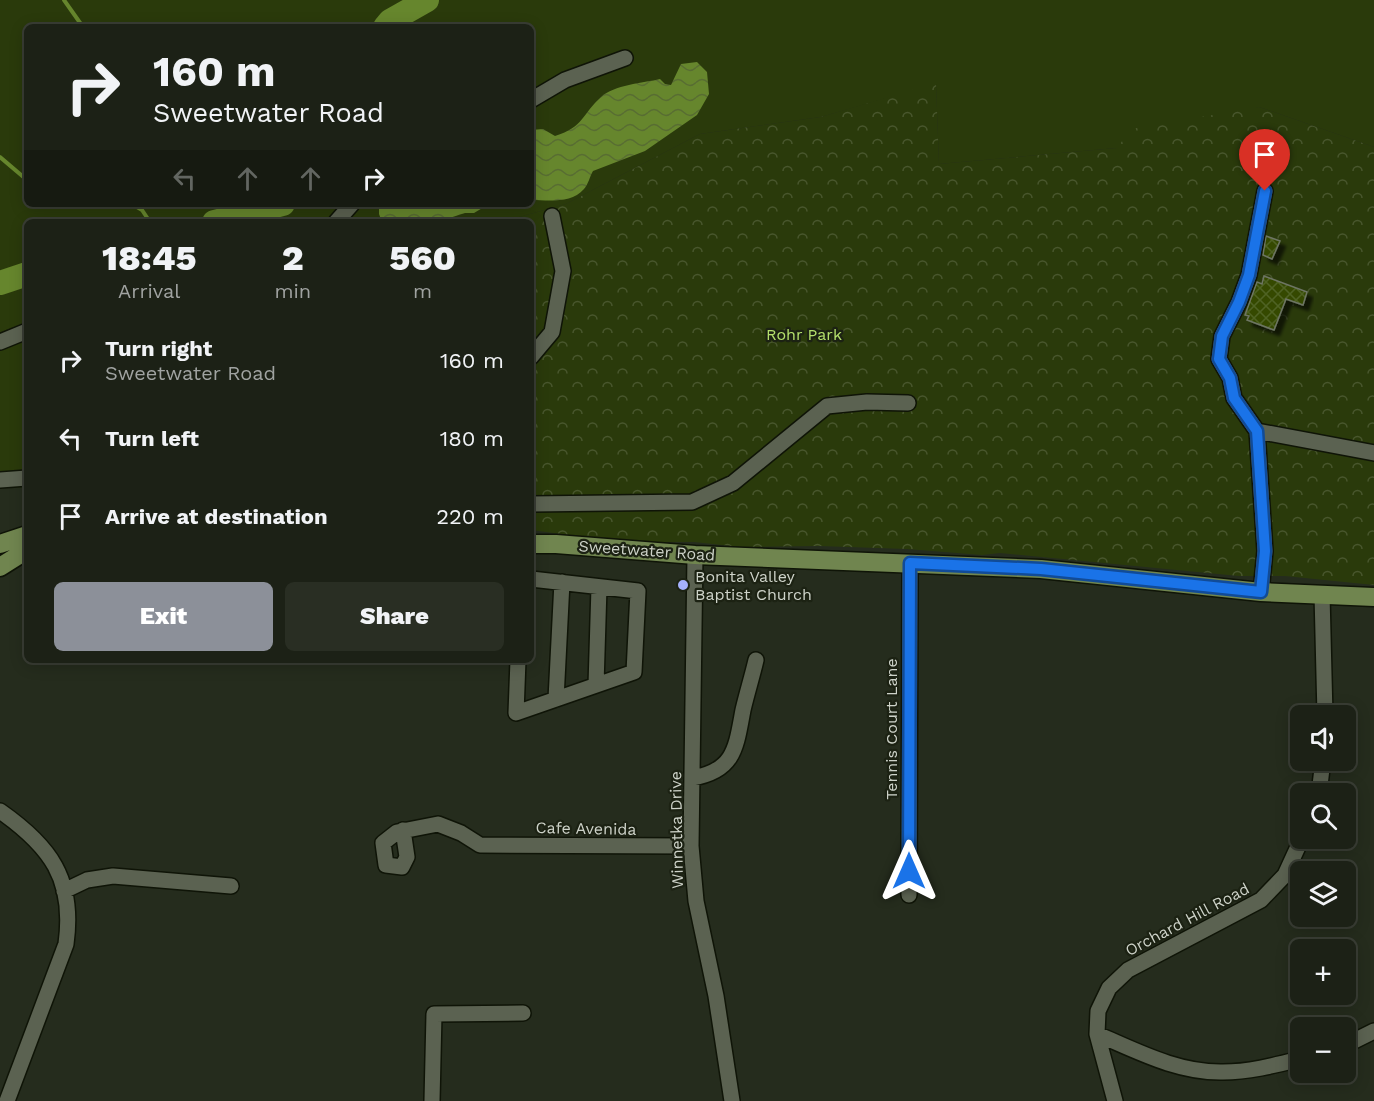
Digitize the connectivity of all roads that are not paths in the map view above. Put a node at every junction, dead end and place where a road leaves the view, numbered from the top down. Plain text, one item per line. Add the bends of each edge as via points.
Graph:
1 (625, 58) dead end
2 (534, 98) edge
3 (1265, 191) dead end
4 (552, 216) dead end
5 (24, 332) edge
6 (0, 342) edge
7 (534, 354) edge
8 (908, 403) dead end
9 (1257, 431) junction
10 (1374, 453) edge
11 (24, 478) edge
12 (0, 480) edge
13 (534, 504) edge
14 (24, 536) edge
15 (0, 544) edge
16 (534, 544) edge
17 (24, 552) edge
18 (695, 555) junction
19 (910, 563) junction
20 (0, 567) edge
21 (534, 579) edge
22 (562, 582) junction
23 (600, 587) junction
24 (1261, 592) junction
25 (1322, 594) junction
26 (1374, 597) edge
27 (756, 660) dead end
28 (518, 663) edge
29 (596, 685) junction
30 (556, 699) junction
31 (1325, 705) edge
32 (692, 778) junction
33 (0, 811) edge
34 (403, 830) dead end
35 (691, 846) junction
36 (1297, 849) edge
37 (231, 886) dead end
38 (64, 891) junction
39 (909, 895) dead end
40 (524, 1012) dead end
41 (1097, 1034) junction
42 (1372, 1038) edge
43 (1356, 1042) edge
44 (1290, 1061) edge
45 (0, 1098) edge
46 (7, 1101) edge
47 (432, 1101) edge
48 (732, 1101) edge
49 (1115, 1101) edge

1 - 2 street via 565,80
3 - 9 street via 1249,275 1222,336 1219,359 1230,378 1234,398
4 - 7 street via 563,271 552,333
5 - 6 street
8 - 13 street via 827,406 733,483 692,502
9 - 10 street
9 - 24 street via 1265,551
11 - 12 street
14 - 15 main road
16 - 18 main road, Sweetwater Road
17 - 20 main road
18 - 19 main road, Sweetwater Road
18 - 32 street, Winnetka Drive
19 - 24 main road, Sweetwater Road via 1041,569
19 - 39 street, Tennis Court Lane
21 - 22 street
22 - 23 street
22 - 30 street
23 - 29 street
23 - 29 street via 638,591 634,672
24 - 25 main road, Sweetwater Road
25 - 26 main road, Sweetwater Road
25 - 31 street
27 - 32 street via 742,728 731,758 708,776
28 - 30 street via 516,714
29 - 30 street
32 - 35 street, Winnetka Drive
33 - 38 street via 46,851
34 - 35 street, Cafe Avenida via 438,824 461,832 480,845
35 - 48 street, Winnetka Drive via 696,901
36 - 41 street, Orchard Hill Road via 1285,875 1262,900 1128,970 1109,988 1098,1011
37 - 38 street via 113,876 87,880
38 - 46 street via 68,917 66,944
40 - 47 street via 434,1014
41 - 44 street via 1165,1062 1201,1071 1237,1072
41 - 49 street, Orchard Hill Road
42 - 43 street
45 - 46 street

